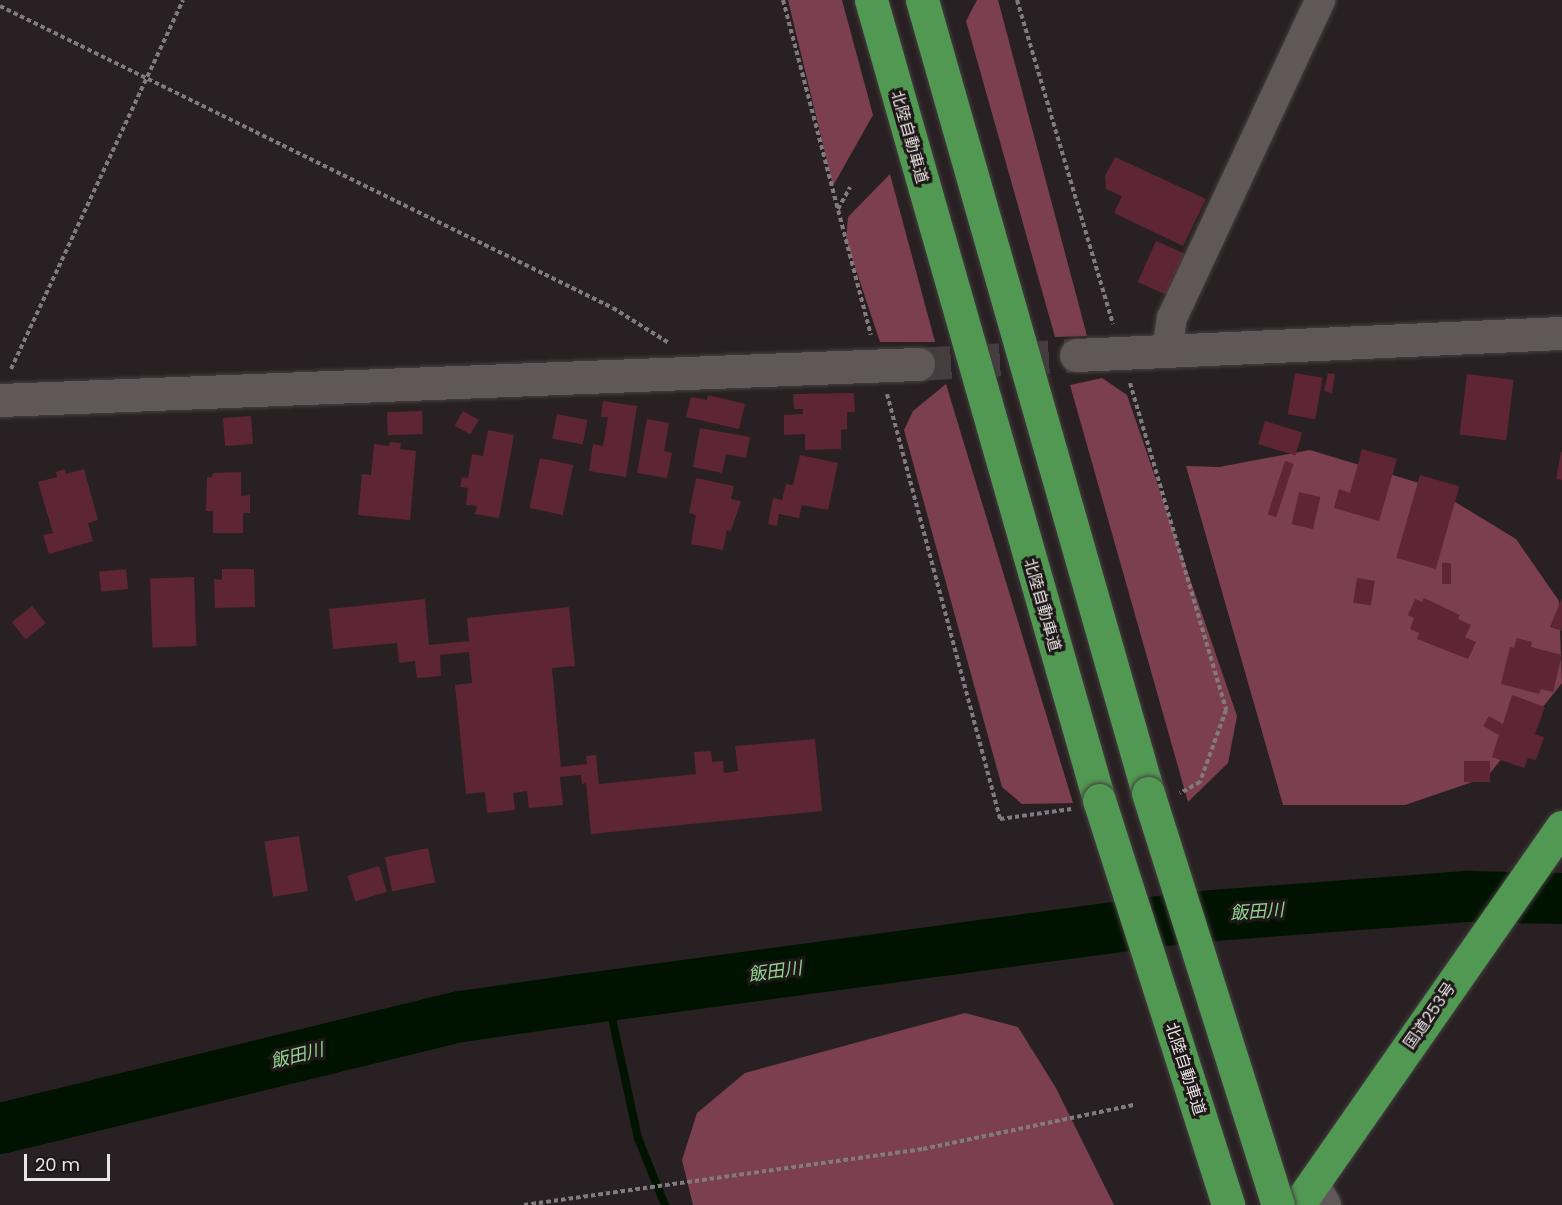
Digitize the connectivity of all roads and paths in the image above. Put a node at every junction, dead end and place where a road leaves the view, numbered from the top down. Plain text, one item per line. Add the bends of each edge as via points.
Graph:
1 (183, 0) edge
2 (783, 0) edge
3 (871, 0) edge
4 (922, 0) edge
5 (1017, 0) edge
6 (1320, 0) edge
7 (0, 6) edge
8 (145, 76) junction
9 (850, 187) dead end
10 (837, 210) junction
11 (1562, 333) edge
12 (1167, 352) junction
13 (1122, 353) junction
14 (1076, 355) tunnel mouth
15 (918, 364) tunnel mouth
16 (879, 366) junction
17 (716, 372) junction
18 (5, 385) edge
19 (1562, 827) edge
20 (1133, 1105) dead end
21 (1313, 1198) edge
22 (524, 1205) edge
23 (1228, 1205) edge
24 (1278, 1205) edge

1 - 8 path
2 - 10 path
3 - 23 highway, 北陸自動車道, bridge via 1099,800
4 - 24 highway, bridge via 1148,793
5 - 13 path
6 - 12 street via 1172,318
7 - 8 path
8 - 17 path via 613,308
8 - 18 path
9 - 10 path
10 - 16 path
11 - 12 street
12 - 13 street
13 - 14 street
15 - 16 street
16 - 17 street
17 - 18 street
19 - 21 highway, 国道253号 via 1380,1086
20 - 22 path via 923,1149

